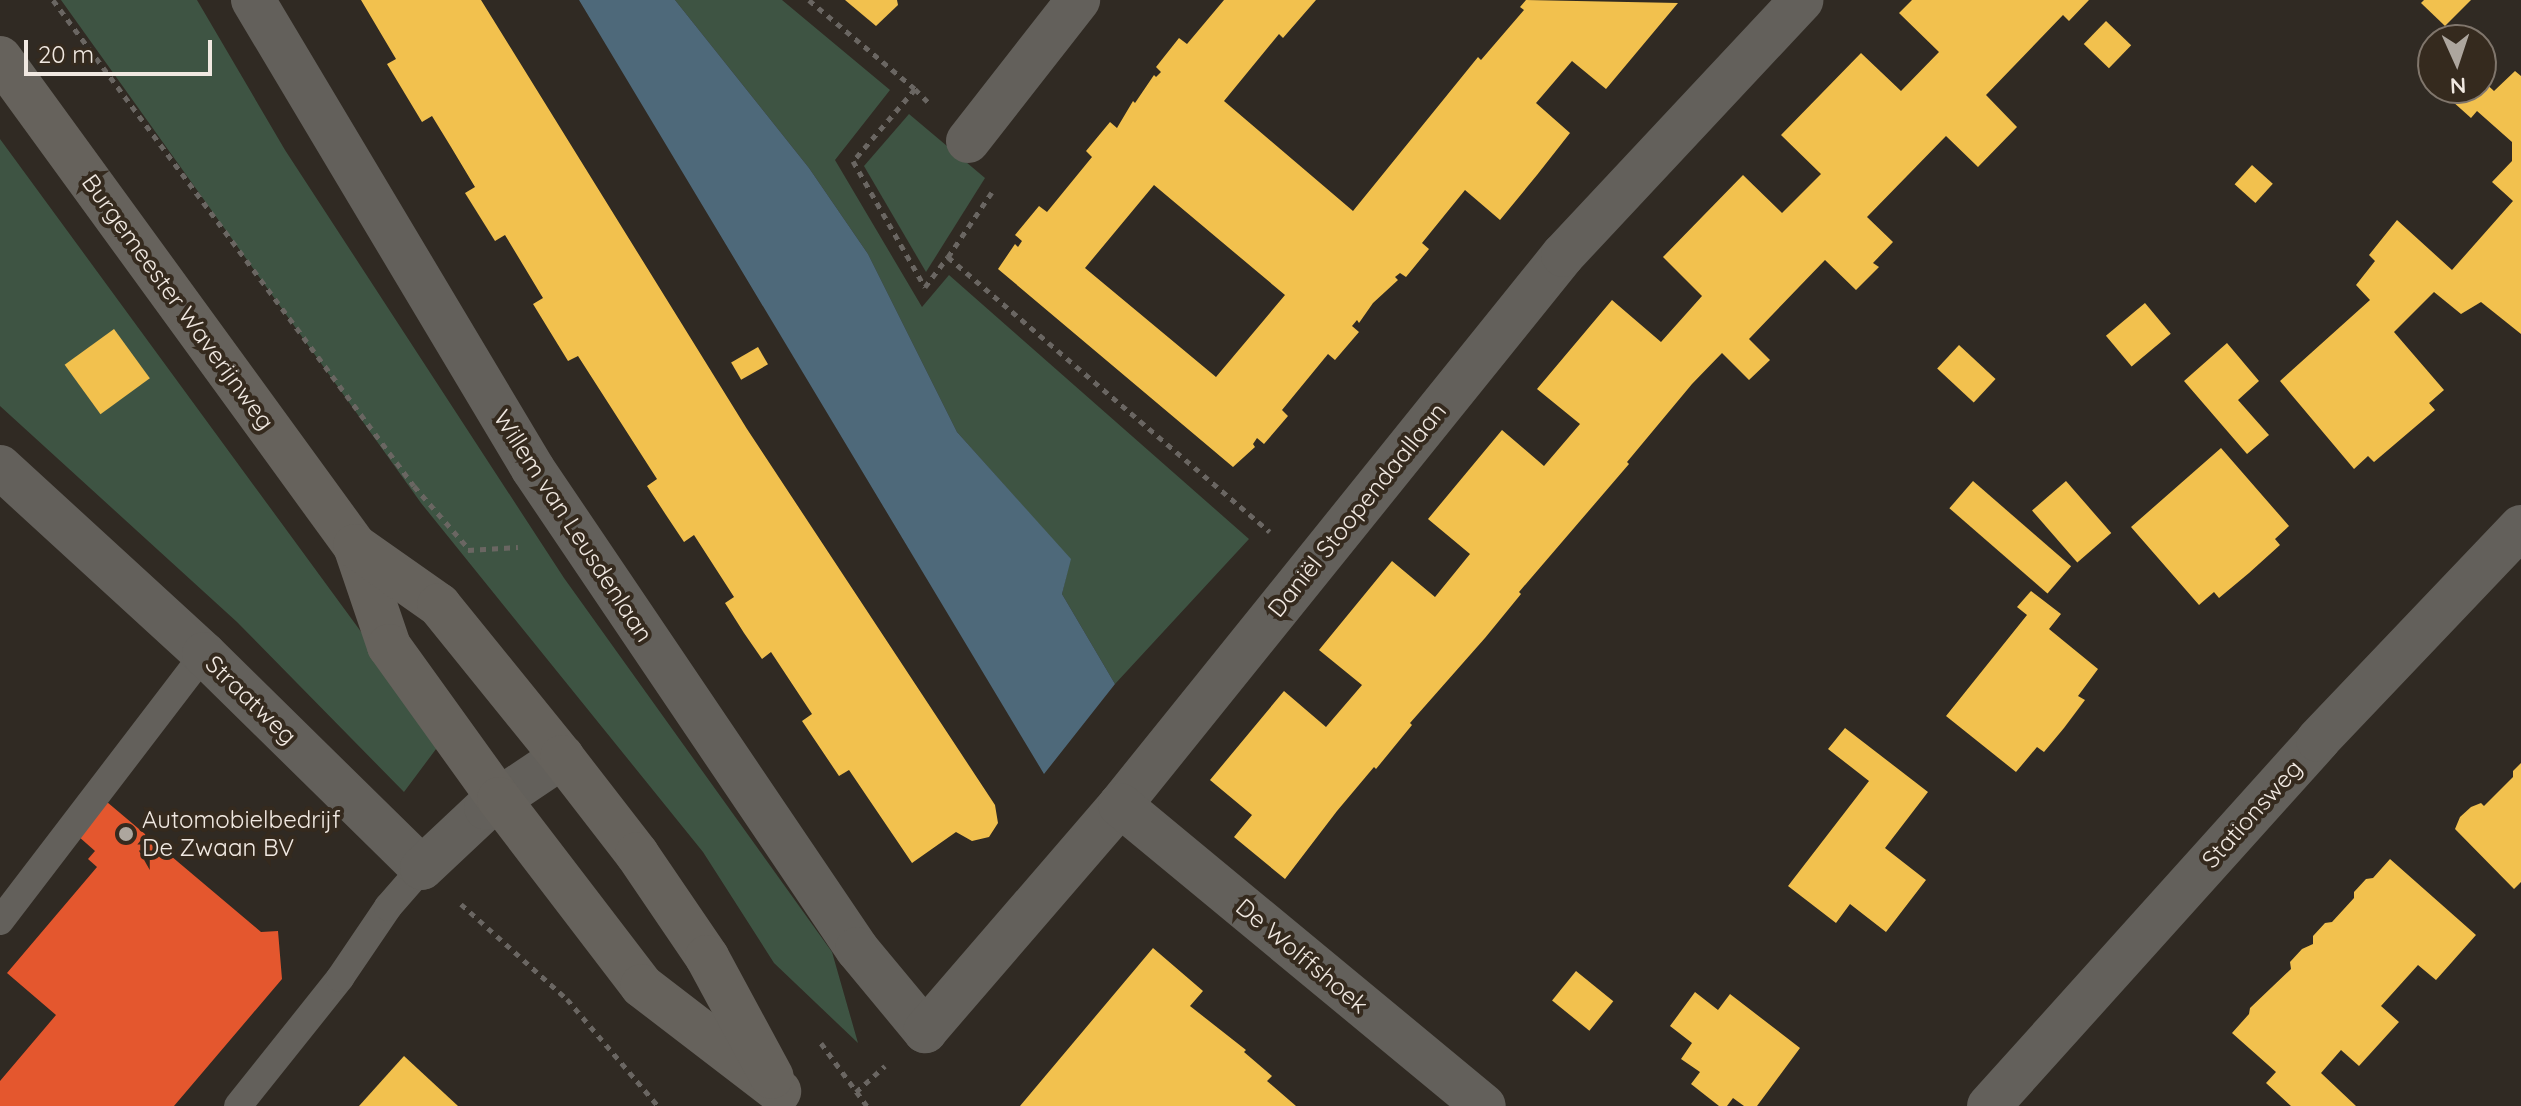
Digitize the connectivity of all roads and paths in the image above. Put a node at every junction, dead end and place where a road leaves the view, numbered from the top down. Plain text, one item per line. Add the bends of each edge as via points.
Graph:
1 (53, 0) edge
2 (253, 0) edge
3 (809, 0) edge
4 (1078, 0) edge
5 (1802, 0) edge
6 (0, 58) edge
7 (968, 141) dead end
8 (0, 467) edge
9 (2521, 527) edge
10 (355, 546) junction
11 (469, 549) dead end
12 (1310, 567) junction
13 (204, 654) junction
14 (562, 757) junction
15 (499, 799) junction
16 (1120, 805) junction
17 (422, 868) junction
18 (0, 921) edge
19 (925, 1031) joint
20 (785, 1099) edge
21 (238, 1106) edge
22 (658, 1106) edge
23 (1484, 1106) edge
24 (1989, 1106) edge

1 - 11 path via 414,486
2 - 19 street, Willem van Leusdenlaan via 533,469 857,949
3 - 12 path via 915,89 853,161 925,287 948,257
4 - 7 street
5 - 12 street, Daniël Stoopendaallaan via 1563,255
6 - 10 main road, Burgemeester Waverijnweg
8 - 13 street, Straatweg
9 - 24 street, Stationsweg via 2318,740
10 - 14 main road, Burgemeester Waverijnweg via 439,605
10 - 15 main road, Burgemeester Waverijnweg via 389,646
12 - 16 street, Daniël Stoopendaallaan
13 - 17 street, Straatweg
13 - 18 lane
14 - 15 street
14 - 20 main road via 707,957
15 - 17 street
15 - 20 main road via 642,986
16 - 19 street, Daniël Stoopendaallaan
16 - 23 street, De Wolffshoek
17 - 21 lane
17 - 22 path via 567,999

